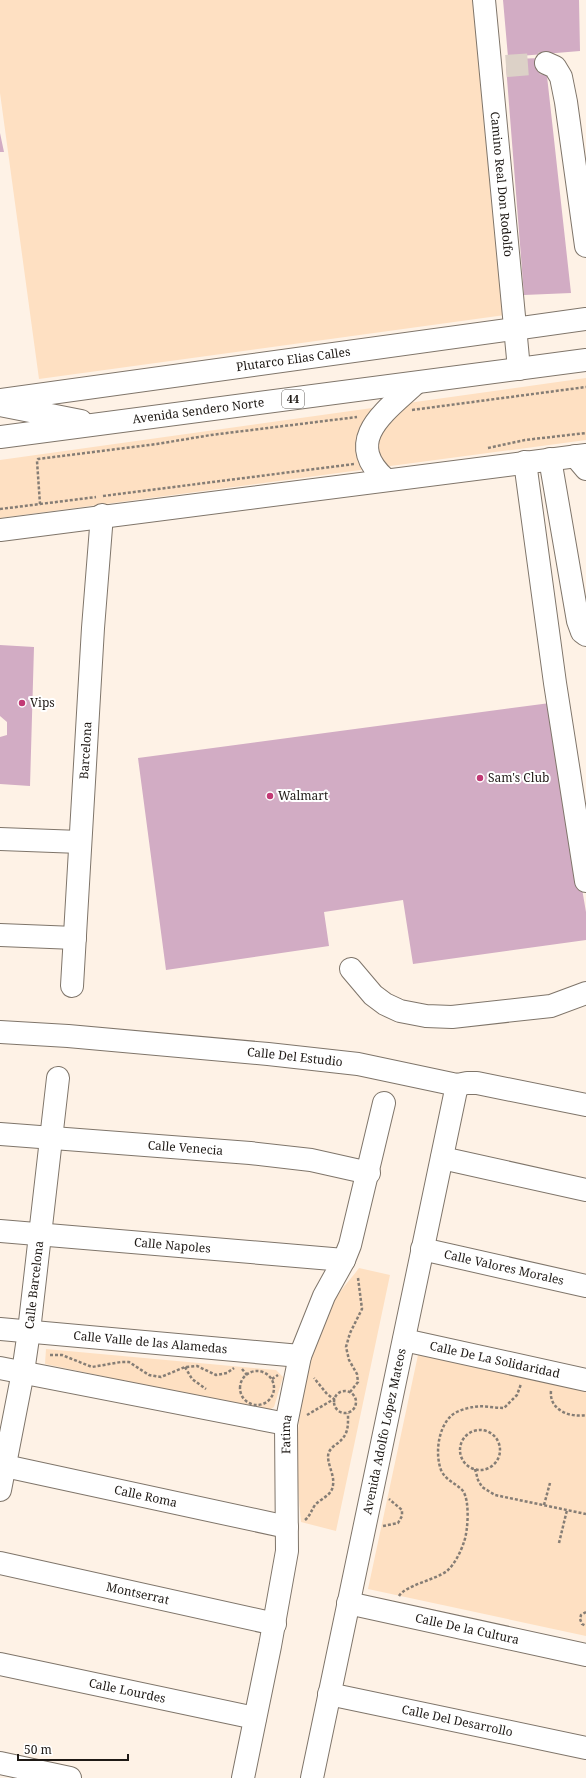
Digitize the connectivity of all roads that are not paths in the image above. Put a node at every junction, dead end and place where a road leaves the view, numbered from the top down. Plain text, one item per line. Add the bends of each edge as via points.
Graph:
1 (484, 0) edge
2 (546, 64) tunnel mouth
3 (586, 246) edge
4 (586, 319) edge
5 (515, 329) junction
6 (586, 360) edge
7 (519, 369) junction
8 (416, 383) junction
9 (0, 400) edge
10 (0, 404) edge
11 (98, 425) junction
12 (0, 437) edge
13 (550, 459) junction
14 (582, 460) edge
15 (525, 462) junction
16 (385, 479) junction
17 (102, 515) junction
18 (0, 530) edge
19 (586, 635) edge
20 (0, 840) edge
21 (80, 842) junction
22 (586, 881) edge
23 (0, 936) edge
24 (75, 938) junction
25 (351, 969) dead end
26 (72, 986) dead end
27 (586, 993) edge
28 (0, 1032) edge
29 (58, 1078) dead end
30 (457, 1085) junction
31 (384, 1103) dead end
32 (586, 1105) edge
33 (0, 1134) edge
34 (52, 1137) junction
35 (442, 1158) junction
36 (368, 1173) junction
37 (586, 1190) edge
38 (0, 1231) edge
39 (41, 1234) junction
40 (422, 1250) junction
41 (344, 1260) junction
42 (586, 1286) edge
43 (0, 1329) edge
44 (29, 1331) junction
45 (404, 1340) junction
46 (299, 1363) junction
47 (0, 1368) edge
48 (22, 1372) junction
49 (586, 1380) edge
50 (287, 1420) junction
51 (5, 1466) junction
52 (0, 1490) edge
53 (294, 1521) junction
54 (0, 1563) edge
55 (348, 1603) junction
56 (275, 1624) junction
57 (586, 1655) edge
58 (0, 1664) edge
59 (329, 1694) junction
60 (255, 1718) junction
61 (586, 1748) edge
62 (0, 1762) edge
63 (70, 1778) edge
64 (243, 1778) edge
65 (312, 1778) edge

1 - 5 street, Camino Real Don Rodolfo via 498,67
2 - 3 street via 554,67 561,77
4 - 5 street, Plutarco Elias Calles
5 - 7 street, Camino Real Don Rodolfo
5 - 9 street, Plutarco Elias Calles
6 - 7 street, Avenida Sendero Norte / 44
7 - 8 street, Avenida Sendero Norte / 44
8 - 11 street, Avenida Sendero Norte / 44
8 - 16 street via 374,423 367,440 370,462
10 - 11 street
11 - 12 street, Avenida Sendero Norte / 44
13 - 14 street
13 - 15 street
13 - 19 street via 578,621
15 - 16 street
15 - 22 street via 555,683
16 - 17 street
17 - 18 street
17 - 21 street, Barcelona
20 - 21 street
21 - 24 street, Barcelona
23 - 24 street
24 - 26 street, Barcelona
25 - 27 street via 373,995 386,1004 400,1011 426,1016 452,1016 551,1006
28 - 30 street, Calle Del Estudio via 68,1036 358,1064
29 - 34 street, Calle Barcelona
30 - 32 street, Calle Del Estudio via 477,1083
30 - 35 street, Avenida Adolfo López Mateos
31 - 36 street, Fatima
33 - 34 street, Calle Venecia
34 - 36 street, Calle Venecia via 296,1158
34 - 39 street, Calle Barcelona
35 - 37 street
35 - 40 street, Avenida Adolfo López Mateos
36 - 41 street, Fatima
38 - 39 street, Calle Napoles
39 - 41 street, Calle Napoles
39 - 44 street, Calle Barcelona
40 - 42 street, Calle Valores Morales
40 - 45 street, Avenida Adolfo López Mateos
41 - 46 street, Fatima via 324,1296
43 - 44 street, Calle Valle de las Alamedas
44 - 46 street, Calle Valle de las Alamedas
44 - 48 street, Calle Barcelona
45 - 49 street, Calle De La Solidaridad
45 - 55 street, Avenida Adolfo López Mateos
46 - 50 street, Fatima
47 - 48 street
48 - 50 street
48 - 51 street, Calle Barcelona
50 - 53 street, Fatima
51 - 52 street, Calle Barcelona
51 - 53 street, Calle Roma
53 - 56 street, Fatima
54 - 56 street, Montserrat
55 - 57 street, Calle De la Cultura
55 - 59 street, Avenida Adolfo López Mateos
56 - 60 street, Fatima
58 - 60 street, Calle Lourdes
59 - 61 street, Calle Del Desarrollo
59 - 65 street, Avenida Adolfo López Mateos
60 - 64 street, Fatima
62 - 63 street

